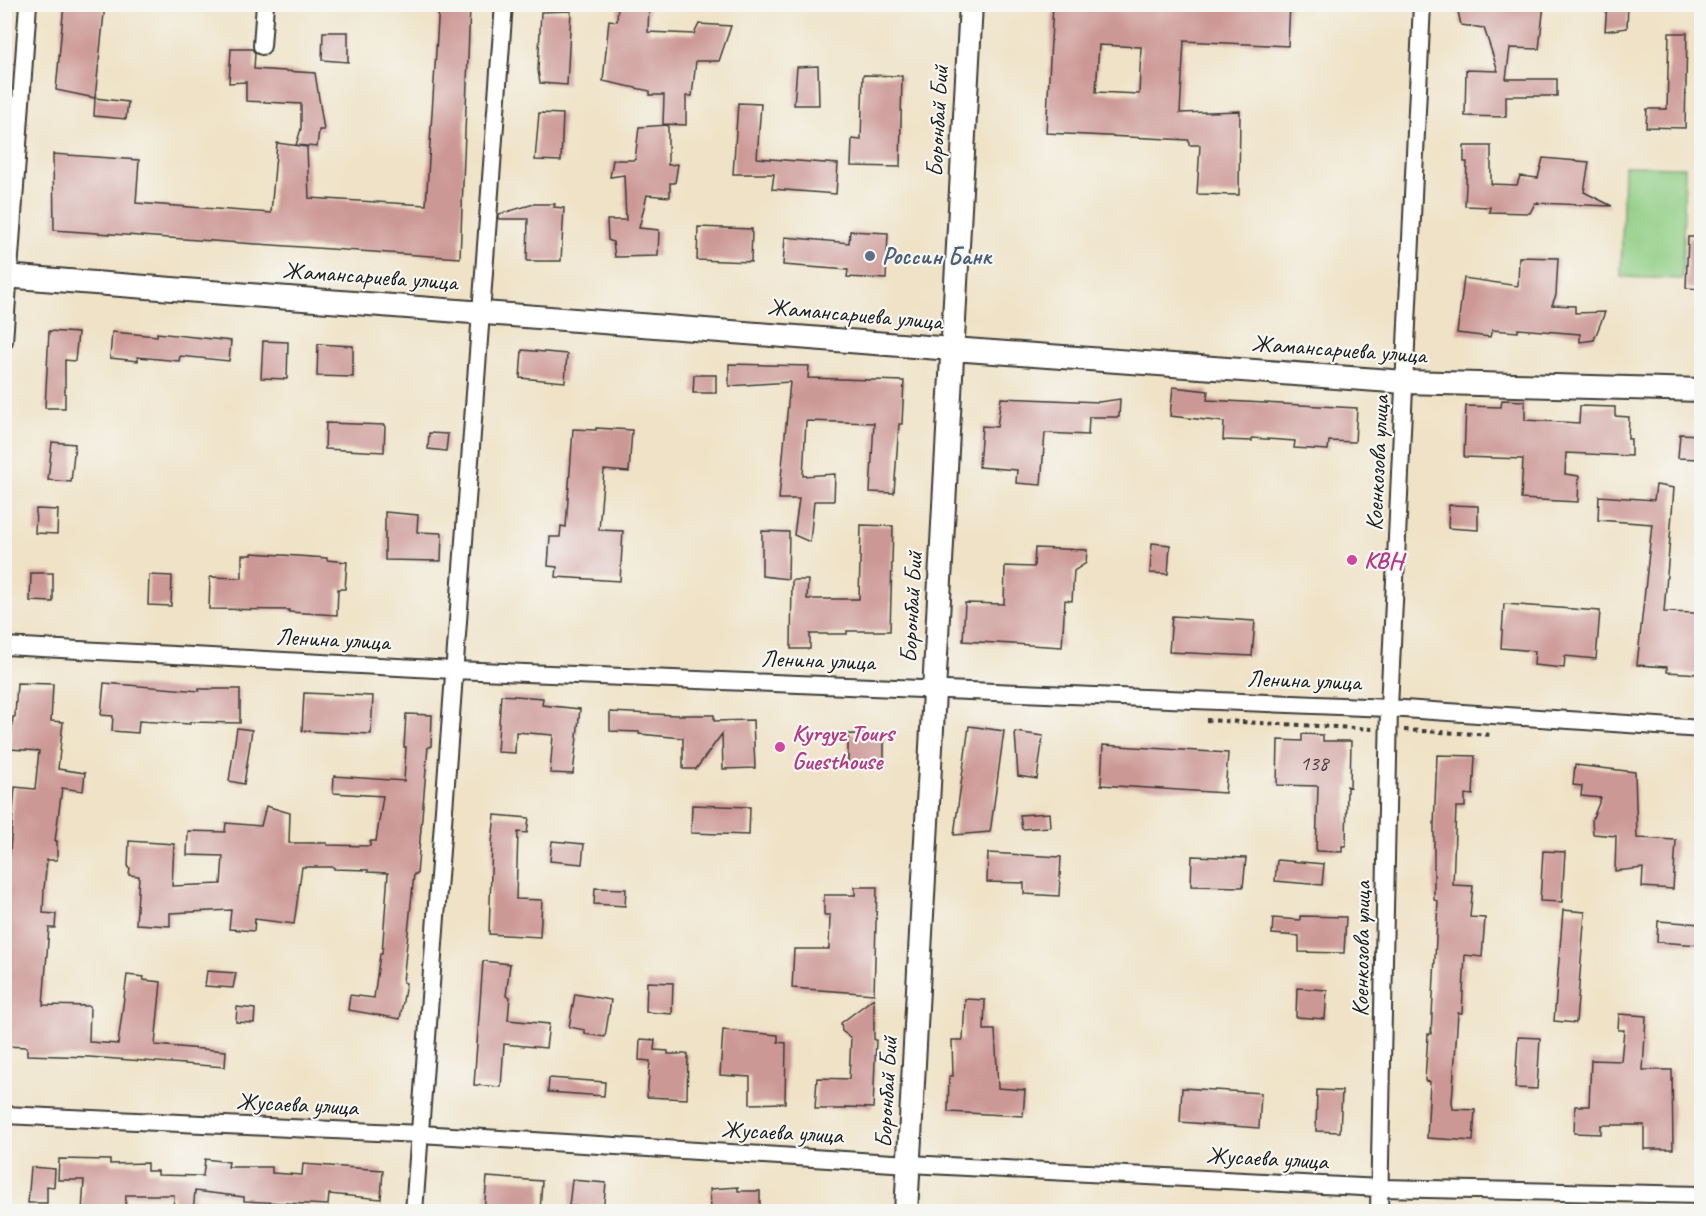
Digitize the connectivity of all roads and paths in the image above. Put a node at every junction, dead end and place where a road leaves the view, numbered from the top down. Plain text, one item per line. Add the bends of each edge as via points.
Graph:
1 (28, 4) edge
2 (265, 4) edge
3 (504, 4) edge
4 (971, 4) edge
5 (1422, 4) edge
6 (262, 46) dead end
7 (7, 276) edge
8 (481, 312) junction
9 (4, 341) edge
10 (951, 349) junction
11 (1405, 382) junction
12 (1701, 390) edge
13 (4, 646) edge
14 (454, 670) junction
15 (934, 688) junction
16 (1389, 708) junction
17 (1202, 720) dead end
18 (1701, 729) edge
19 (1388, 730) junction
20 (1493, 735) dead end
21 (4, 1114) edge
22 (420, 1134) junction
23 (909, 1164) junction
24 (1381, 1188) junction
25 (1701, 1195) edge
26 (414, 1212) edge
27 (906, 1212) edge
28 (1379, 1212) edge

1 - 7 street
2 - 6 street
3 - 8 street
4 - 10 main road, Боронбай Бий
5 - 11 street, Коенкозова улица
7 - 8 main road, Жамансариева улица
7 - 9 street
8 - 10 main road, Жамансариева улица
8 - 14 street
10 - 11 main road, Жамансариева улица
10 - 15 main road, Боронбай Бий
11 - 12 main road, Жамансариева улица
11 - 16 street, Коенкозова улица
13 - 14 street, Ленина улица
14 - 15 street, Ленина улица
14 - 22 street
15 - 16 street, Ленина улица
15 - 23 main road, Боронбай Бий
16 - 18 street, Ленина улица
16 - 19 street, Коенкозова улица
17 - 19 path
19 - 20 path
19 - 24 street, Коенкозова улица
21 - 22 street, Жусаева улица
22 - 23 street, Жусаева улица
22 - 26 street
23 - 24 street, Жусаева улица
23 - 27 main road, Боронбай Бий
24 - 25 street, Жусаева улица
24 - 28 street, Коенкозова улица

